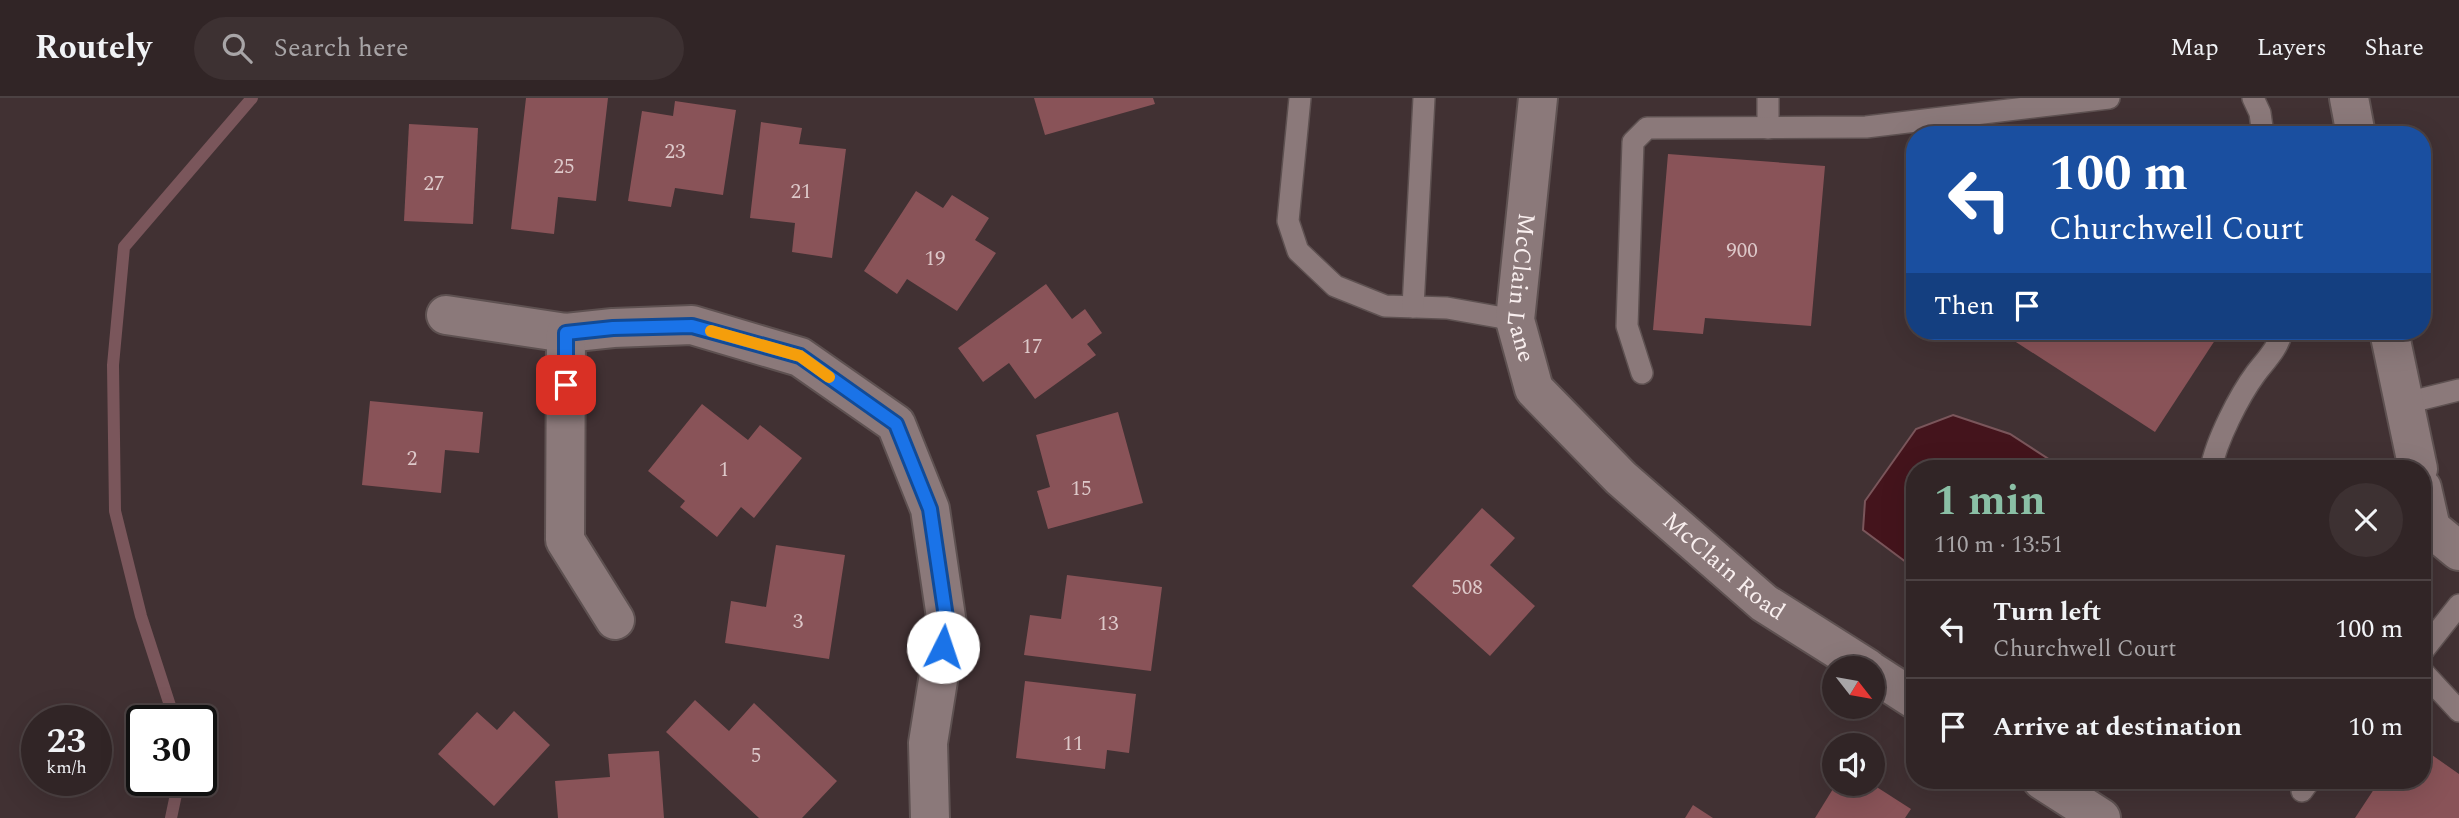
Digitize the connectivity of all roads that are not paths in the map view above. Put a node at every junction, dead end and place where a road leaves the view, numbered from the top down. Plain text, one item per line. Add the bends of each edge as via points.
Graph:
1 (1300, 98) edge
2 (1424, 98) edge
3 (1538, 98) edge
4 (1768, 98) edge
5 (2109, 98) edge
6 (2253, 98) edge
7 (2349, 98) edge
8 (2262, 126) edge
9 (2354, 126) edge
10 (1768, 128) junction
11 (1413, 307) junction
12 (446, 315) dead end
13 (1515, 320) junction
14 (566, 333) junction
15 (2278, 340) edge
16 (2391, 340) edge
17 (1642, 373) dead end
18 (2459, 390) edge
19 (2402, 404) junction
20 (1594, 450) joint
21 (2213, 460) edge
22 (2416, 460) edge
23 (2431, 528) edge
24 (2459, 551) edge
25 (2459, 605) edge
26 (615, 620) dead end
27 (2431, 641) edge
28 (1848, 656) edge
29 (1885, 680) edge
30 (2431, 681) edge
31 (1906, 694) edge
32 (2459, 711) edge
33 (2056, 789) edge
34 (930, 818) edge
35 (2101, 818) edge

1 - 11 lane via 1288,221 1298,251 1335,286 1385,306
2 - 11 lane
3 - 13 street, McClain Lane
4 - 10 lane
5 - 10 lane via 1866,127
6 - 8 lane
7 - 9 street
10 - 17 lane via 1647,128 1633,142 1627,326
11 - 13 lane
12 - 14 street
13 - 20 street, McClain Lane via 1534,389
14 - 26 street via 565,540
14 - 34 street via 692,326 800,356 896,424 930,509 947,624 928,743
15 - 21 lane via 2255,375
16 - 19 street
18 - 19 lane
19 - 22 street
20 - 28 street, McClain Road via 1764,603
23 - 24 street
25 - 27 lane
29 - 31 street
30 - 32 lane
33 - 35 street

